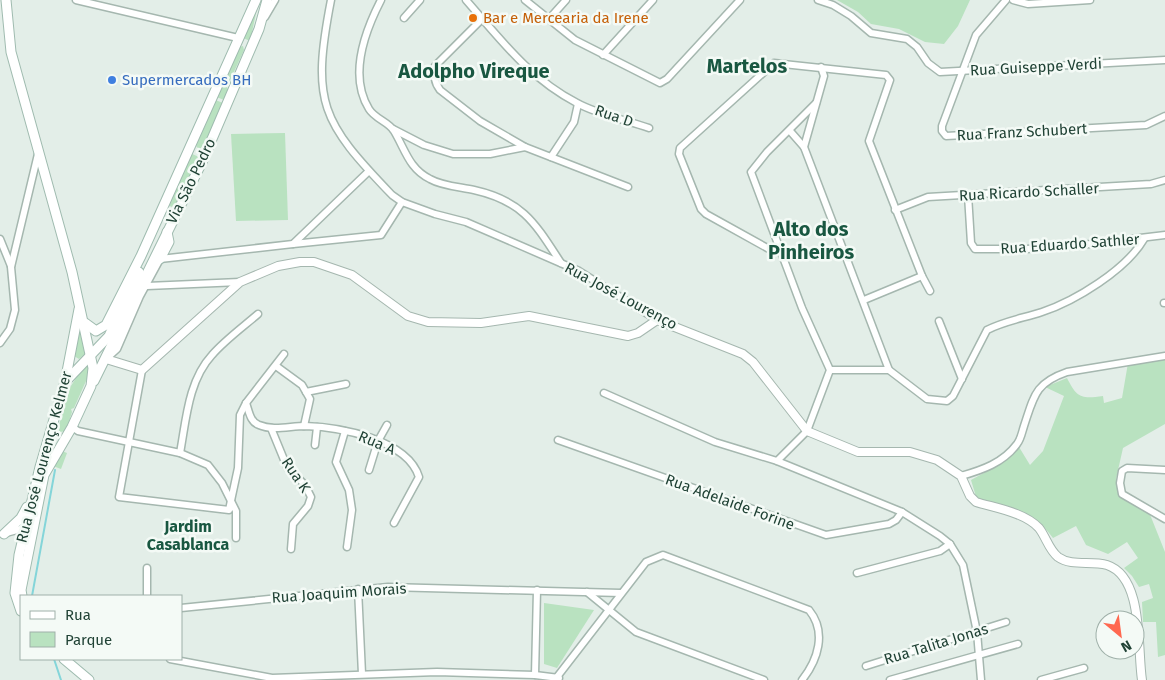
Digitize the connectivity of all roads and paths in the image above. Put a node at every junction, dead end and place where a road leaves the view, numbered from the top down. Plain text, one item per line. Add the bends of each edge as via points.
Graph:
1 (6, 0) edge
2 (78, 0) edge
3 (256, 0) edge
4 (267, 0) edge
5 (275, 0) edge
6 (331, 0) edge
7 (381, 0) edge
8 (420, 0) edge
9 (466, 0) edge
10 (524, 0) edge
11 (566, 0) edge
12 (653, 0) edge
13 (740, 0) edge
14 (818, 0) edge
15 (1006, 0) edge
16 (1013, 0) edge
17 (1090, 0) edge
18 (404, 18) dead end
19 (483, 18) junction
20 (549, 19) junction
21 (259, 28) junction
22 (238, 38) junction
23 (603, 55) junction
24 (1165, 60) edge
25 (821, 67) junction
26 (962, 71) junction
27 (232, 91) junction
28 (816, 103) junction
29 (578, 104) junction
30 (208, 105) junction
31 (1165, 116) edge
32 (803, 118) junction
33 (810, 124) junction
34 (649, 128) dead end
35 (393, 129) junction
36 (790, 131) junction
37 (525, 147) junction
38 (804, 147) junction
39 (207, 149) junction
40 (39, 150) junction
41 (551, 157) junction
42 (369, 171) junction
43 (1165, 180) edge
44 (628, 187) dead end
45 (968, 195) junction
46 (402, 202) junction
47 (163, 207) junction
48 (895, 210) junction
49 (167, 232) junction
50 (1165, 235) edge
51 (0, 239) edge
52 (1144, 240) junction
53 (293, 244) junction
54 (778, 247) junction
55 (160, 259) junction
56 (561, 264) junction
57 (11, 267) junction
58 (922, 276) junction
59 (240, 282) junction
60 (146, 286) junction
61 (930, 291) dead end
62 (864, 300) junction
63 (79, 301) junction
64 (258, 314) dead end
65 (657, 320) junction
66 (939, 321) dead end
67 (85, 323) junction
68 (0, 343) edge
69 (284, 354) dead end
70 (91, 355) junction
71 (1165, 356) edge
72 (106, 359) junction
73 (276, 366) junction
74 (142, 370) junction
75 (830, 370) junction
76 (889, 370) junction
77 (962, 379) junction
78 (65, 382) junction
79 (346, 384) dead end
80 (91, 386) junction
81 (306, 392) junction
82 (604, 393) dead end
83 (61, 396) junction
84 (246, 403) junction
85 (387, 425) dead end
86 (72, 426) junction
87 (304, 426) junction
88 (316, 427) junction
89 (271, 428) junction
90 (345, 431) junction
91 (807, 431) junction
92 (67, 436) junction
93 (558, 440) dead end
94 (378, 441) junction
95 (129, 443) junction
96 (315, 445) dead end
97 (180, 453) junction
98 (778, 460) junction
99 (369, 470) dead end
100 (1165, 470) edge
101 (961, 476) junction
102 (31, 500) junction
103 (231, 502) junction
104 (902, 512) junction
105 (1165, 519) edge
106 (394, 523) dead end
107 (30, 526) junction
108 (2, 534) edge
109 (236, 538) dead end
110 (950, 544) junction
111 (347, 547) dead end
112 (291, 549) dead end
113 (147, 568) dead end
114 (857, 573) dead end
115 (358, 589) junction
116 (537, 590) junction
117 (587, 592) junction
118 (621, 593) junction
119 (22, 595) edge
120 (147, 595) edge
121 (20, 608) edge
122 (182, 608) edge
123 (609, 611) junction
124 (1006, 622) dead end
125 (977, 632) junction
126 (1018, 644) dead end
127 (980, 656) junction
128 (65, 660) edge
129 (175, 660) edge
130 (866, 666) dead end
131 (1084, 668) dead end
132 (362, 674) junction
133 (536, 675) junction
134 (273, 679) edge
135 (292, 679) edge
136 (559, 679) edge
137 (89, 680) edge
138 (764, 680) edge
139 (802, 680) edge
140 (890, 680) edge
141 (981, 680) edge
142 (1042, 680) edge
143 (1142, 680) edge

1 - 40 main road, Rua José Lourenço Kelmer via 11,52
2 - 22 street
3 - 22 main road
4 - 21 main road, Via São Pedro
5 - 21 street
6 - 42 street, Rua José Lourenço via 321,65 327,112 344,142
7 - 35 street via 362,42 360,63 369,108
8 - 18 street
9 - 19 street
10 - 20 street
11 - 20 street
12 - 23 street
13 - 23 street via 664,82 660,83
14 - 26 street via 833,4 871,33 907,39 940,72
15 - 26 street, Rua Guiseppe Verdi via 976,35
16 - 17 street via 1028,4
19 - 29 street via 514,57 536,78
19 - 37 street via 435,66 436,84 480,121
20 - 23 street via 575,40
21 - 27 main road, Via São Pedro
22 - 27 main road via 246,48 230,86
22 - 30 main road
24 - 26 street, Rua Guiseppe Verdi
25 - 28 street via 824,76
25 - 48 street via 886,76 890,80 869,141
25 - 54 street via 771,65 679,150 701,209 706,214 769,249
26 - 31 street, Rua Franz Schubert via 942,126 946,136 1135,126 1155,123
27 - 39 main road, Via São Pedro
28 - 32 street
28 - 33 street
29 - 34 street, Rua D
29 - 41 street, Rua D via 574,122
30 - 39 main road via 209,111 194,147 200,153
30 - 47 main road
32 - 33 street
32 - 36 street
33 - 38 street
35 - 37 street via 424,145 453,154 490,154
35 - 56 street via 410,164 430,179 502,197 510,202 537,226
36 - 38 street
36 - 54 street via 751,172
37 - 41 street
38 - 62 street
39 - 49 main road, Via São Pedro
40 - 57 street
40 - 63 main road, Rua José Lourenço Kelmer
41 - 44 street
42 - 46 street, Rua José Lourenço
42 - 53 street
43 - 45 street, Rua Ricardo Schaller via 1151,184
45 - 48 street, Rua Ricardo Schaller via 928,197
45 - 52 street, Rua Eduardo Sathler via 971,243 975,249 1026,249
46 - 53 street via 381,235
46 - 56 street, Rua José Lourenço via 466,222
47 - 67 main road via 106,325 96,331
47 - 70 main road, Via São Pedro via 160,230 113,327
48 - 58 street
49 - 55 main road via 169,242
49 - 72 main road, Via São Pedro
50 - 52 street, Rua Eduardo Sathler
51 - 57 street
52 - 77 street via 1128,260 1082,291 1044,311 987,330
53 - 55 street
54 - 75 street
55 - 60 street
56 - 65 street, Rua José Lourenço
57 - 68 street via 15,310 10,329
58 - 61 street
58 - 62 street
59 - 60 street
59 - 65 street via 278,266 314,262 352,275 408,316 428,322 481,323 529,316 628,336
59 - 74 street
60 - 72 street via 117,349
62 - 76 street
63 - 67 main road, Rua José Lourenço Kelmer
63 - 78 main road, Rua José Lourenço Kelmer via 78,324
64 - 97 street via 211,355 200,372 193,385
65 - 91 street, Rua José Lourenço via 743,354 753,362
66 - 77 street
67 - 70 main road, Rua José Lourenço Kelmer
69 - 73 street
70 - 78 main road, Via São Pedro
70 - 80 main road, Rua José Lourenço Kelmer via 94,368
71 - 101 street via 1054,376 1034,394 1016,445 1003,459
72 - 74 street
72 - 80 main road, Via São Pedro
73 - 81 street via 302,385
73 - 84 street
74 - 95 street
75 - 76 street
75 - 91 street
76 - 77 street via 927,399 940,402 953,396
78 - 83 main road, Rua José Lourenço Kelmer
79 - 81 street
80 - 86 main road, Rua José Lourenço Kelmer
81 - 87 street via 310,399
82 - 98 street via 716,442
83 - 92 main road via 56,433 61,437
83 - 102 main road, Rua José Lourenço Kelmer
84 - 89 street via 252,420
84 - 103 street via 240,415 238,468
85 - 94 street
86 - 92 main road, Rua José Lourenço Kelmer
86 - 95 street via 78,431
87 - 88 street, Rua A
87 - 89 street, Rua A
88 - 90 street, Rua A
88 - 96 street
89 - 112 street, Rua K via 287,466 305,485 311,497 293,524
90 - 94 street, Rua A
90 - 111 street via 336,462 349,490 352,510
91 - 98 street
91 - 101 street, Rua José Lourenço via 858,452 922,455 937,460
92 - 107 main road, Rua José Lourenço Kelmer via 44,476
93 - 104 street, Rua Adelaide Forine via 826,535 889,524
94 - 99 street
94 - 106 street, Rua A via 403,455 419,477
95 - 97 street
95 - 103 street via 119,497 229,510
97 - 103 street via 208,465
98 - 104 street
100 - 105 street via 1128,468 1122,471 1120,483 1122,494
101 - 143 street via 972,500 1031,521 1058,557 1070,562 1104,564 1122,576 1132,591 1134,601
102 - 107 main road, Rua José Lourenço Kelmer
102 - 108 main road via 21,518
103 - 109 street via 237,519
104 - 110 street
107 - 108 street
107 - 119 main road, Rua José Lourenço Kelmer
107 - 121 main road, Rua José Lourenço Kelmer via 14,581
110 - 114 street via 940,552
110 - 125 street via 962,565
113 - 120 street
115 - 116 street, Rua Joaquim Morais
115 - 122 street, Rua Joaquim Morais
115 - 132 street
116 - 117 street, Rua Joaquim Morais
116 - 133 street
117 - 118 street, Rua Joaquim Morais
117 - 123 street
118 - 123 street
118 - 139 street via 646,562 663,555 809,610 819,630 818,644 815,658
123 - 136 street
123 - 138 street via 636,632
124 - 125 street, Rua Talita Jonas
125 - 127 street
125 - 130 street, Rua Talita Jonas
126 - 127 street
127 - 140 street
127 - 141 street
128 - 137 main road
129 - 134 street
131 - 142 street
132 - 133 street
132 - 135 street
133 - 136 street
134 - 135 street

